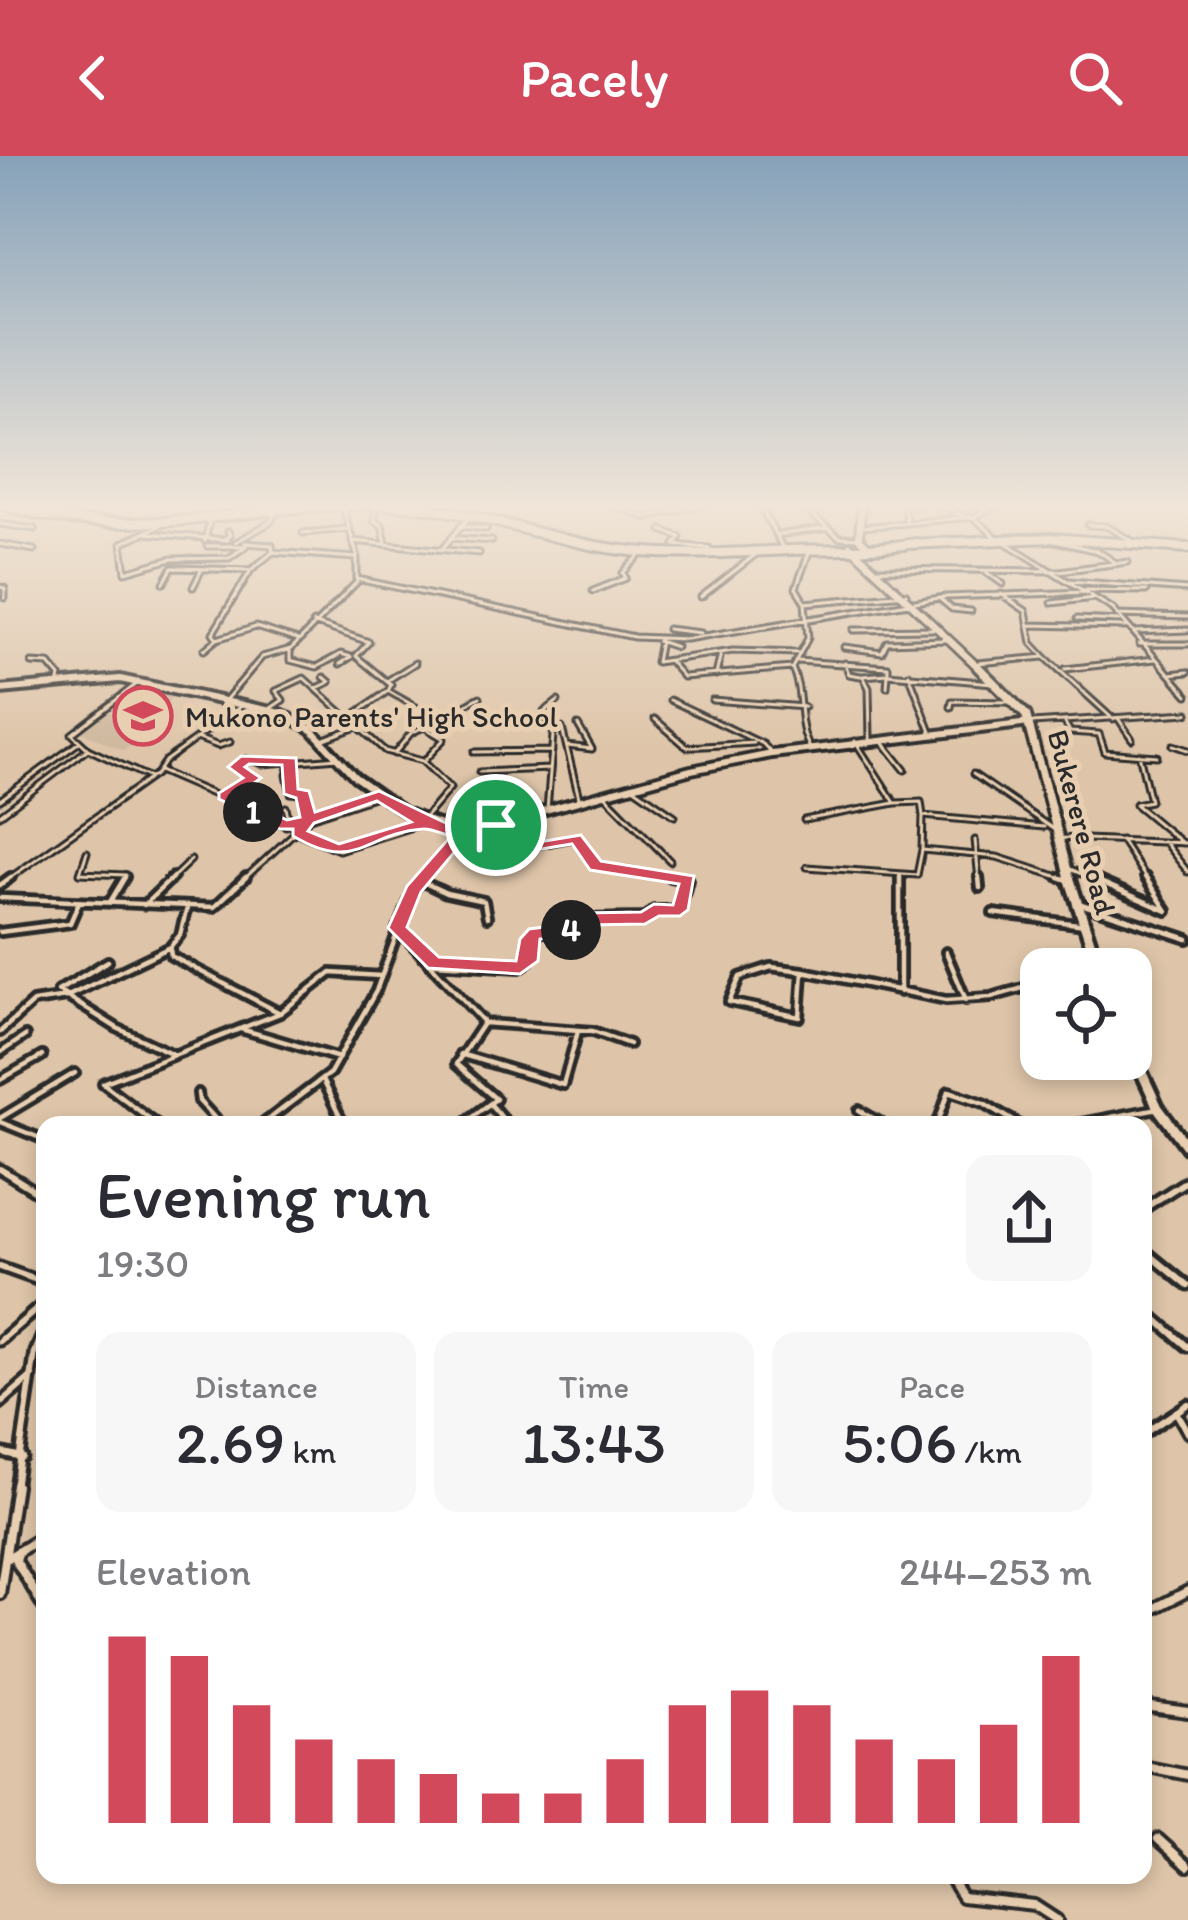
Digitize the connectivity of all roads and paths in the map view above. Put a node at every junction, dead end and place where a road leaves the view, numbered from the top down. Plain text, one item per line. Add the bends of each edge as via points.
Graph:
1 (241, 586) edge
2 (349, 586) edge
3 (396, 586) edge
4 (605, 586) edge
5 (715, 586) edge
6 (798, 586) edge
7 (897, 586) edge
8 (1077, 586) edge
9 (0, 587) edge
10 (593, 591) dead end
11 (1085, 591) junction
12 (1146, 591) dead end
13 (906, 594) junction
14 (1000, 594) junction
15 (701, 597) dead end
16 (5, 598) dead end
17 (939, 598) junction
18 (1095, 598) junction
19 (914, 602) junction
20 (805, 603) junction
21 (1052, 603) dead end
22 (1152, 608) dead end
23 (971, 611) dead end
24 (1118, 615) junction
25 (1155, 616) junction
26 (1188, 617) edge
27 (803, 619) junction
28 (1077, 619) dead end
29 (1122, 621) junction
30 (313, 623) junction
31 (704, 624) dead end
32 (1029, 625) junction
33 (668, 629) dead end
34 (940, 629) junction
35 (854, 630) dead end
36 (1129, 630) junction
37 (1188, 630) edge
38 (701, 635) junction
39 (280, 637) junction
40 (217, 639) junction
41 (298, 640) junction
42 (662, 640) junction
43 (951, 640) junction
44 (1139, 644) junction
45 (1188, 644) edge
46 (676, 647) dead end
47 (844, 647) dead end
48 (291, 649) junction
49 (204, 650) dead end
50 (721, 652) junction
51 (801, 652) junction
52 (881, 652) junction
53 (267, 653) junction
54 (1045, 657) junction
55 (1155, 659) junction
56 (669, 660) junction
57 (797, 661) junction
58 (415, 662) dead end
59 (32, 663) dead end
60 (845, 663) junction
61 (976, 663) junction
62 (340, 664) dead end
63 (878, 665) junction
64 (791, 668) junction
65 (1063, 670) junction
66 (1188, 672) edge
67 (888, 674) junction
68 (909, 674) junction
69 (1169, 674) junction
70 (716, 675) junction
71 (863, 676) junction
72 (324, 677) dead end
73 (387, 681) junction
74 (138, 683) junction
75 (999, 684) junction
76 (58, 685) junction
77 (887, 687) dead end
78 (317, 688) junction
79 (0, 690) edge
80 (388, 691) junction
81 (1188, 695) edge
82 (480, 697) dead end
83 (670, 700) dead end
84 (712, 700) dead end
85 (558, 701) dead end
86 (1016, 702) junction
87 (222, 704) junction
88 (951, 706) dead end
89 (240, 707) junction
90 (805, 707) junction
91 (268, 710) junction
92 (1188, 713) edge
93 (351, 717) junction
94 (1116, 718) junction
95 (656, 719) dead end
96 (439, 720) junction
97 (1065, 722) junction
98 (1030, 723) junction
99 (578, 724) dead end
100 (359, 726) junction
101 (424, 727) junction
102 (562, 728) dead end
103 (931, 732) junction
104 (197, 738) junction
105 (880, 738) junction
106 (870, 739) junction
107 (1132, 739) dead end
108 (322, 740) junction
109 (854, 741) junction
110 (230, 742) dead end
111 (78, 743) junction
112 (754, 743) junction
113 (567, 746) junction
114 (1173, 746) dead end
115 (811, 748) junction
116 (88, 749) junction
117 (1188, 750) edge
118 (551, 751) junction
119 (474, 752) dead end
120 (394, 754) junction
121 (772, 754) junction
122 (1139, 754) junction
123 (1157, 756) dead end
124 (338, 758) junction
125 (291, 761) junction
126 (423, 762) junction
127 (550, 769) junction
128 (905, 770) dead end
129 (159, 771) junction
130 (479, 772) dead end
131 (973, 774) dead end
132 (148, 777) junction
133 (633, 788) junction
134 (379, 795) junction
135 (224, 796) junction
136 (606, 796) junction
137 (0, 800) edge
138 (580, 802) junction
139 (896, 803) junction
140 (286, 807) dead end
141 (547, 811) junction
142 (0, 814) edge
143 (923, 815) junction
144 (675, 816) dead end
145 (308, 820) junction
146 (804, 820) dead end
147 (424, 822) junction
148 (290, 825) junction
149 (496, 825) junction
150 (1049, 828) junction
151 (298, 833) junction
152 (462, 833) junction
153 (1059, 838) junction
154 (975, 840) dead end
155 (1121, 840) junction
156 (1165, 843) junction
157 (1185, 843) edge
158 (922, 850) junction
159 (87, 852) dead end
160 (976, 855) junction
161 (191, 860) dead end
162 (670, 861) dead end
163 (807, 867) dead end
164 (1070, 869) junction
165 (1188, 872) edge
166 (900, 874) junction
167 (421, 881) junction
168 (1073, 882) junction
169 (0, 884) edge
170 (980, 888) dead end
171 (0, 898) edge
172 (79, 902) junction
173 (110, 902) junction
174 (1078, 903) junction
175 (144, 905) junction
176 (187, 908) junction
177 (993, 913) dead end
178 (487, 917) dead end
179 (1085, 925) junction
180 (397, 928) junction
181 (0, 932) edge
182 (1188, 940) edge
183 (170, 947) junction
184 (1092, 948) edge
185 (946, 952) dead end
186 (107, 961) dead end
187 (435, 964) junction
188 (803, 970) junction
189 (381, 976) junction
190 (1020, 988) edge
191 (900, 992) junction
192 (66, 997) junction
193 (966, 1000) junction
194 (280, 1013) junction
195 (484, 1023) junction
196 (239, 1028) junction
197 (578, 1031) junction
198 (0, 1032) edge
199 (25, 1036) dead end
200 (628, 1044) dead end
201 (0, 1053) edge
202 (172, 1054) junction
203 (460, 1054) junction
204 (42, 1056) dead end
205 (339, 1058) junction
206 (75, 1073) dead end
207 (0, 1080) edge
208 (1145, 1080) edge
209 (323, 1082) junction
210 (198, 1093) dead end
211 (491, 1105) junction
212 (1157, 1108) junction
213 (860, 1110) dead end
214 (146, 1116) edge
215 (213, 1116) edge
216 (274, 1116) edge
217 (340, 1116) edge
218 (474, 1116) edge
219 (500, 1116) edge
220 (870, 1116) edge
221 (940, 1116) edge
222 (1005, 1116) edge
223 (1102, 1116) edge
224 (0, 1120) edge
225 (36, 1136) edge
226 (1186, 1143) edge
227 (0, 1168) edge
228 (1188, 1180) edge
229 (36, 1190) edge
230 (1152, 1202) edge
231 (1152, 1256) edge
232 (0, 1267) edge
233 (36, 1278) edge
234 (1188, 1286) edge
235 (36, 1310) edge
236 (1152, 1316) edge
237 (0, 1341) edge
238 (1188, 1347) edge
239 (36, 1361) edge
240 (32, 1376) junction
241 (0, 1404) edge
242 (1188, 1404) edge
243 (1175, 1412) junction
244 (1152, 1428) edge
245 (1188, 1433) edge
246 (0, 1452) edge
247 (22, 1457) junction
248 (0, 1534) edge
249 (10, 1536) junction
250 (36, 1540) edge
251 (18, 1552) junction
252 (8, 1558) junction
253 (1188, 1591) edge
254 (0, 1594) edge
255 (36, 1595) edge
256 (1152, 1609) edge
257 (1152, 1707) edge
258 (1188, 1712) edge
259 (1152, 1768) edge
260 (1188, 1775) edge
261 (1158, 1839) dead end
262 (1188, 1866) edge
263 (954, 1884) edge
264 (1057, 1920) edge

1 - 40 street via 213,633
2 - 30 street
3 - 42 street
4 - 10 street
5 - 15 street
6 - 20 street
7 - 13 main road, Bukerere Road
8 - 11 street
9 - 16 street
11 - 12 street
11 - 14 street
11 - 18 street
13 - 19 main road, Bukerere Road
13 - 20 street
14 - 17 street
14 - 32 street via 1024,608
17 - 19 street
17 - 23 street
18 - 21 street
18 - 24 street
19 - 27 street
19 - 34 main road, Bukerere Road
20 - 27 street
22 - 25 street
24 - 25 street
24 - 29 street
25 - 26 street
27 - 38 street
27 - 51 street via 808,636
28 - 29 street
29 - 36 street
30 - 41 street
30 - 73 street via 369,642 355,654
31 - 38 street
32 - 36 street
32 - 54 street
33 - 38 street
34 - 35 street
34 - 43 main road, Bukerere Road
36 - 37 street
36 - 44 street
38 - 42 street
39 - 40 street via 256,627
39 - 41 street
39 - 53 street
40 - 49 street
41 - 48 street
42 - 46 street
42 - 56 street via 655,661
43 - 52 street via 887,641
43 - 61 main road, Bukerere Road
44 - 45 street
44 - 55 street
47 - 52 street
48 - 53 street
48 - 62 street via 290,660 317,667 350,656
50 - 51 street
50 - 56 street
50 - 70 street
51 - 57 street
52 - 63 street
53 - 87 street
54 - 61 street
54 - 65 street
55 - 65 street
55 - 69 street
56 - 70 street via 681,676
57 - 60 street
57 - 64 street
58 - 73 street
59 - 76 street via 49,664
60 - 63 street
60 - 71 street via 849,674
61 - 75 main road, Bukerere Road
63 - 67 street
64 - 70 street
64 - 90 street
65 - 94 street
66 - 69 street
67 - 68 street
67 - 71 street
67 - 77 street
68 - 75 street
68 - 103 street
69 - 81 street
71 - 106 street
72 - 78 street via 330,682
73 - 80 street
74 - 76 street
74 - 87 street
74 - 111 street via 76,728
75 - 86 main road, Bukerere Road
76 - 79 street
78 - 91 street via 297,678 275,692 283,700
78 - 93 street
80 - 93 street
80 - 96 street
82 - 96 street
83 - 112 street
84 - 90 street
85 - 118 street via 544,712
86 - 88 street
86 - 98 main road, Bukerere Road
87 - 89 street
89 - 91 street
89 - 104 street
90 - 115 street via 801,733
91 - 108 street via 297,719
92 - 94 street
93 - 100 street
94 - 97 street
94 - 107 street
95 - 112 street via 687,747
96 - 101 street
97 - 98 street
97 - 122 street via 1070,732 1099,734 1106,752
98 - 103 street
98 - 150 main road, Bukerere Road via 1046,775
99 - 113 street via 592,749
100 - 108 street
100 - 120 street
101 - 120 street
101 - 126 street via 444,739
102 - 113 street
103 - 105 street
104 - 110 street
104 - 129 street
105 - 106 street
105 - 128 street
106 - 109 street
108 - 124 street
109 - 115 street
109 - 139 street
111 - 116 street
111 - 137 street
112 - 121 street
113 - 138 street
114 - 117 street
115 - 121 street
116 - 132 street
116 - 142 street
118 - 119 street
118 - 127 street
120 - 126 street
121 - 133 street
122 - 123 street
122 - 157 street via 1150,801 1136,804
124 - 125 street
124 - 134 street
125 - 135 street via 246,759 235,767 253,778
125 - 145 street via 291,794 303,794
126 - 147 street via 451,788
127 - 130 street
127 - 141 street
129 - 132 street
129 - 135 street
131 - 150 street
132 - 169 street
133 - 136 street
133 - 144 street
134 - 145 street
134 - 147 street
135 - 148 street
136 - 138 street
136 - 162 street
138 - 141 street
139 - 143 street via 921,802
139 - 146 street
140 - 148 street
141 - 149 street
143 - 150 street
143 - 158 street
145 - 148 street
145 - 151 street
147 - 151 street via 339,850
147 - 152 street
149 - 152 street
149 - 187 street via 524,849 576,838 596,866 688,880 680,910 581,919 572,929 535,933 520,968
150 - 153 main road, Bukerere Road
151 - 176 street via 214,907
152 - 167 street
153 - 155 street
153 - 164 main road, Bukerere Road
154 - 160 street
155 - 156 street
155 - 164 street via 1167,911
156 - 157 street
156 - 165 street
158 - 160 street
158 - 166 street via 919,874
159 - 173 street via 80,873 126,874
160 - 168 street
160 - 170 street
161 - 175 street
163 - 166 street
164 - 168 main road, Bukerere Road
166 - 191 street
167 - 178 street via 484,901
167 - 180 street
168 - 174 main road, Bukerere Road
171 - 172 street
172 - 173 street
172 - 181 street via 70,923
173 - 175 street
174 - 179 main road, Bukerere Road
174 - 182 street
175 - 176 street
176 - 183 street
177 - 179 street
179 - 184 main road, Bukerere Road
180 - 187 street
180 - 189 street
183 - 192 street
183 - 194 street via 171,956
185 - 193 street
186 - 192 street via 58,989
187 - 195 street
188 - 188 street via 748,969 729,1002 800,1017
188 - 191 street
189 - 194 street via 331,973
189 - 205 street
190 - 193 street
191 - 193 street
192 - 198 street via 33,1002
192 - 202 street
194 - 196 street
195 - 197 street
195 - 203 street
196 - 202 street
196 - 205 street
197 - 200 street
197 - 203 street via 563,1084
199 - 201 street
202 - 214 street via 103,1084
203 - 211 street via 456,1064 495,1096
204 - 207 street
205 - 209 street
206 - 224 street
208 - 212 main road
209 - 216 street
209 - 217 street
210 - 215 street
211 - 218 street
211 - 219 street
212 - 223 street
212 - 226 main road
213 - 220 street
221 - 222 street via 949,1090
224 - 225 street
227 - 229 street
228 - 230 street
231 - 234 street
232 - 233 street
235 - 237 street
236 - 238 street
239 - 240 street
240 - 241 street
240 - 247 street
242 - 243 street
243 - 244 street
243 - 245 street
246 - 247 street
247 - 249 street
248 - 249 street
249 - 252 street
250 - 251 street
251 - 252 street
251 - 255 street
252 - 254 street
253 - 256 street
257 - 258 street
259 - 260 street
261 - 262 street
263 - 264 street via 962,1897 1034,1905

